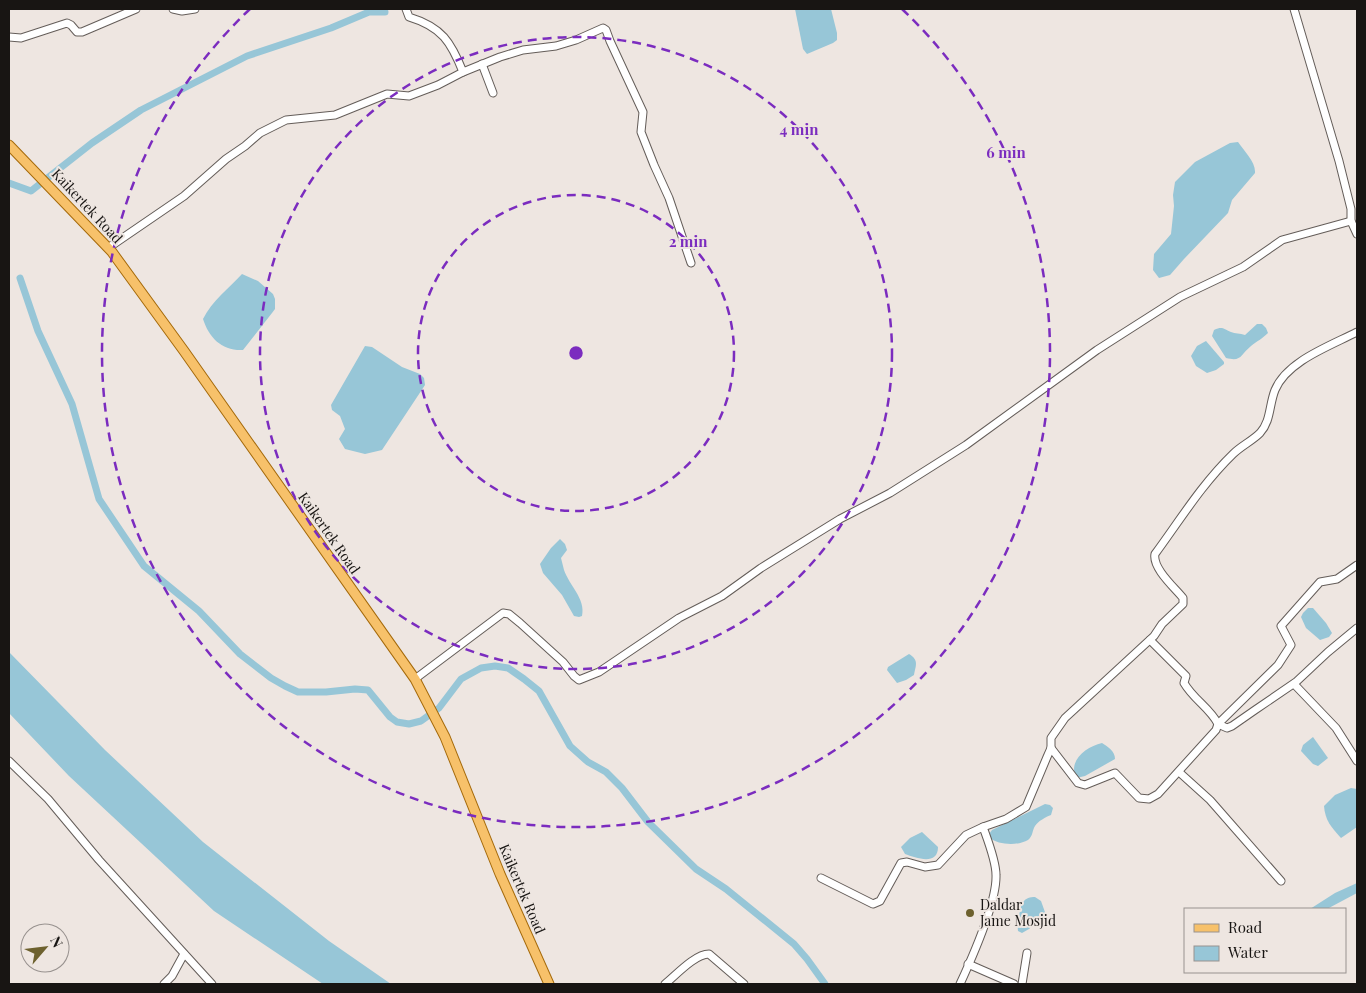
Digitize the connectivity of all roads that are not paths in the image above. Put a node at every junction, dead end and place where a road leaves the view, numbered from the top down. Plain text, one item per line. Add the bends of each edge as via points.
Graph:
1 (136, 9) edge
2 (173, 9) edge
3 (195, 9) edge
4 (406, 9) edge
5 (1294, 9) edge
6 (9, 37) edge
7 (482, 64) junction
8 (463, 72) junction
9 (493, 93) dead end
10 (9, 145) edge
11 (1352, 221) junction
12 (1357, 234) edge
13 (108, 248) junction
14 (691, 263) dead end
15 (1357, 332) edge
16 (1357, 565) edge
17 (1357, 628) edge
18 (1150, 640) junction
19 (415, 678) junction
20 (1294, 684) junction
21 (1218, 724) junction
22 (1050, 748) junction
23 (9, 760) edge
24 (1357, 761) edge
25 (1179, 772) junction
26 (983, 827) junction
27 (821, 878) dead end
28 (1281, 881) dead end
29 (1027, 953) dead end
30 (184, 954) junction
31 (968, 964) junction
32 (164, 984) edge
33 (212, 984) edge
34 (549, 984) edge
35 (666, 984) edge
36 (744, 984) edge
37 (960, 984) edge
38 (1014, 984) edge
39 (1022, 984) edge

1 - 6 street via 82,32 77,32 67,23 21,38
2 - 3 street
4 - 8 street via 409,17 426,22 447,40
5 - 11 street via 1339,161
7 - 8 street
7 - 9 street
7 - 14 street via 516,52 556,46 604,28 643,112 640,132 670,198
8 - 13 street via 410,96 387,94 335,115 286,120 260,133 184,196
10 - 13 main road, Kaikertek Road
11 - 12 street
11 - 19 street via 1282,240 1243,267 1180,297 1097,350 966,445 890,493 825,528 722,596 679,618 599,672 579,680 520,623 503,613
13 - 19 main road, Kaikertek Road
15 - 18 street via 1294,366 1282,377 1274,391 1268,420 1260,433 1234,453 1202,488 1155,554 1157,566 1183,598 1183,604
16 - 21 street via 1337,579 1320,582 1300,604 1281,626 1290,645 1278,665
17 - 20 street
18 - 21 street via 1179,667 1186,676 1184,683 1190,694 1214,715
18 - 22 street via 1065,718 1051,738
19 - 34 main road, Kaikertek Road via 445,737
20 - 21 street via 1232,726 1227,728
20 - 24 street via 1336,728
21 - 25 street
22 - 25 street via 1078,783 1085,785 1115,773 1139,798 1149,799 1158,794
22 - 26 street via 1026,807
23 - 30 street via 48,799
25 - 28 street via 1210,800
26 - 27 street via 966,835 938,865 925,867 901,862 880,901 873,904
26 - 31 street via 996,875 989,912
29 - 39 street
30 - 32 street
30 - 33 street
31 - 37 street
31 - 38 street
35 - 36 street via 698,956 706,954

